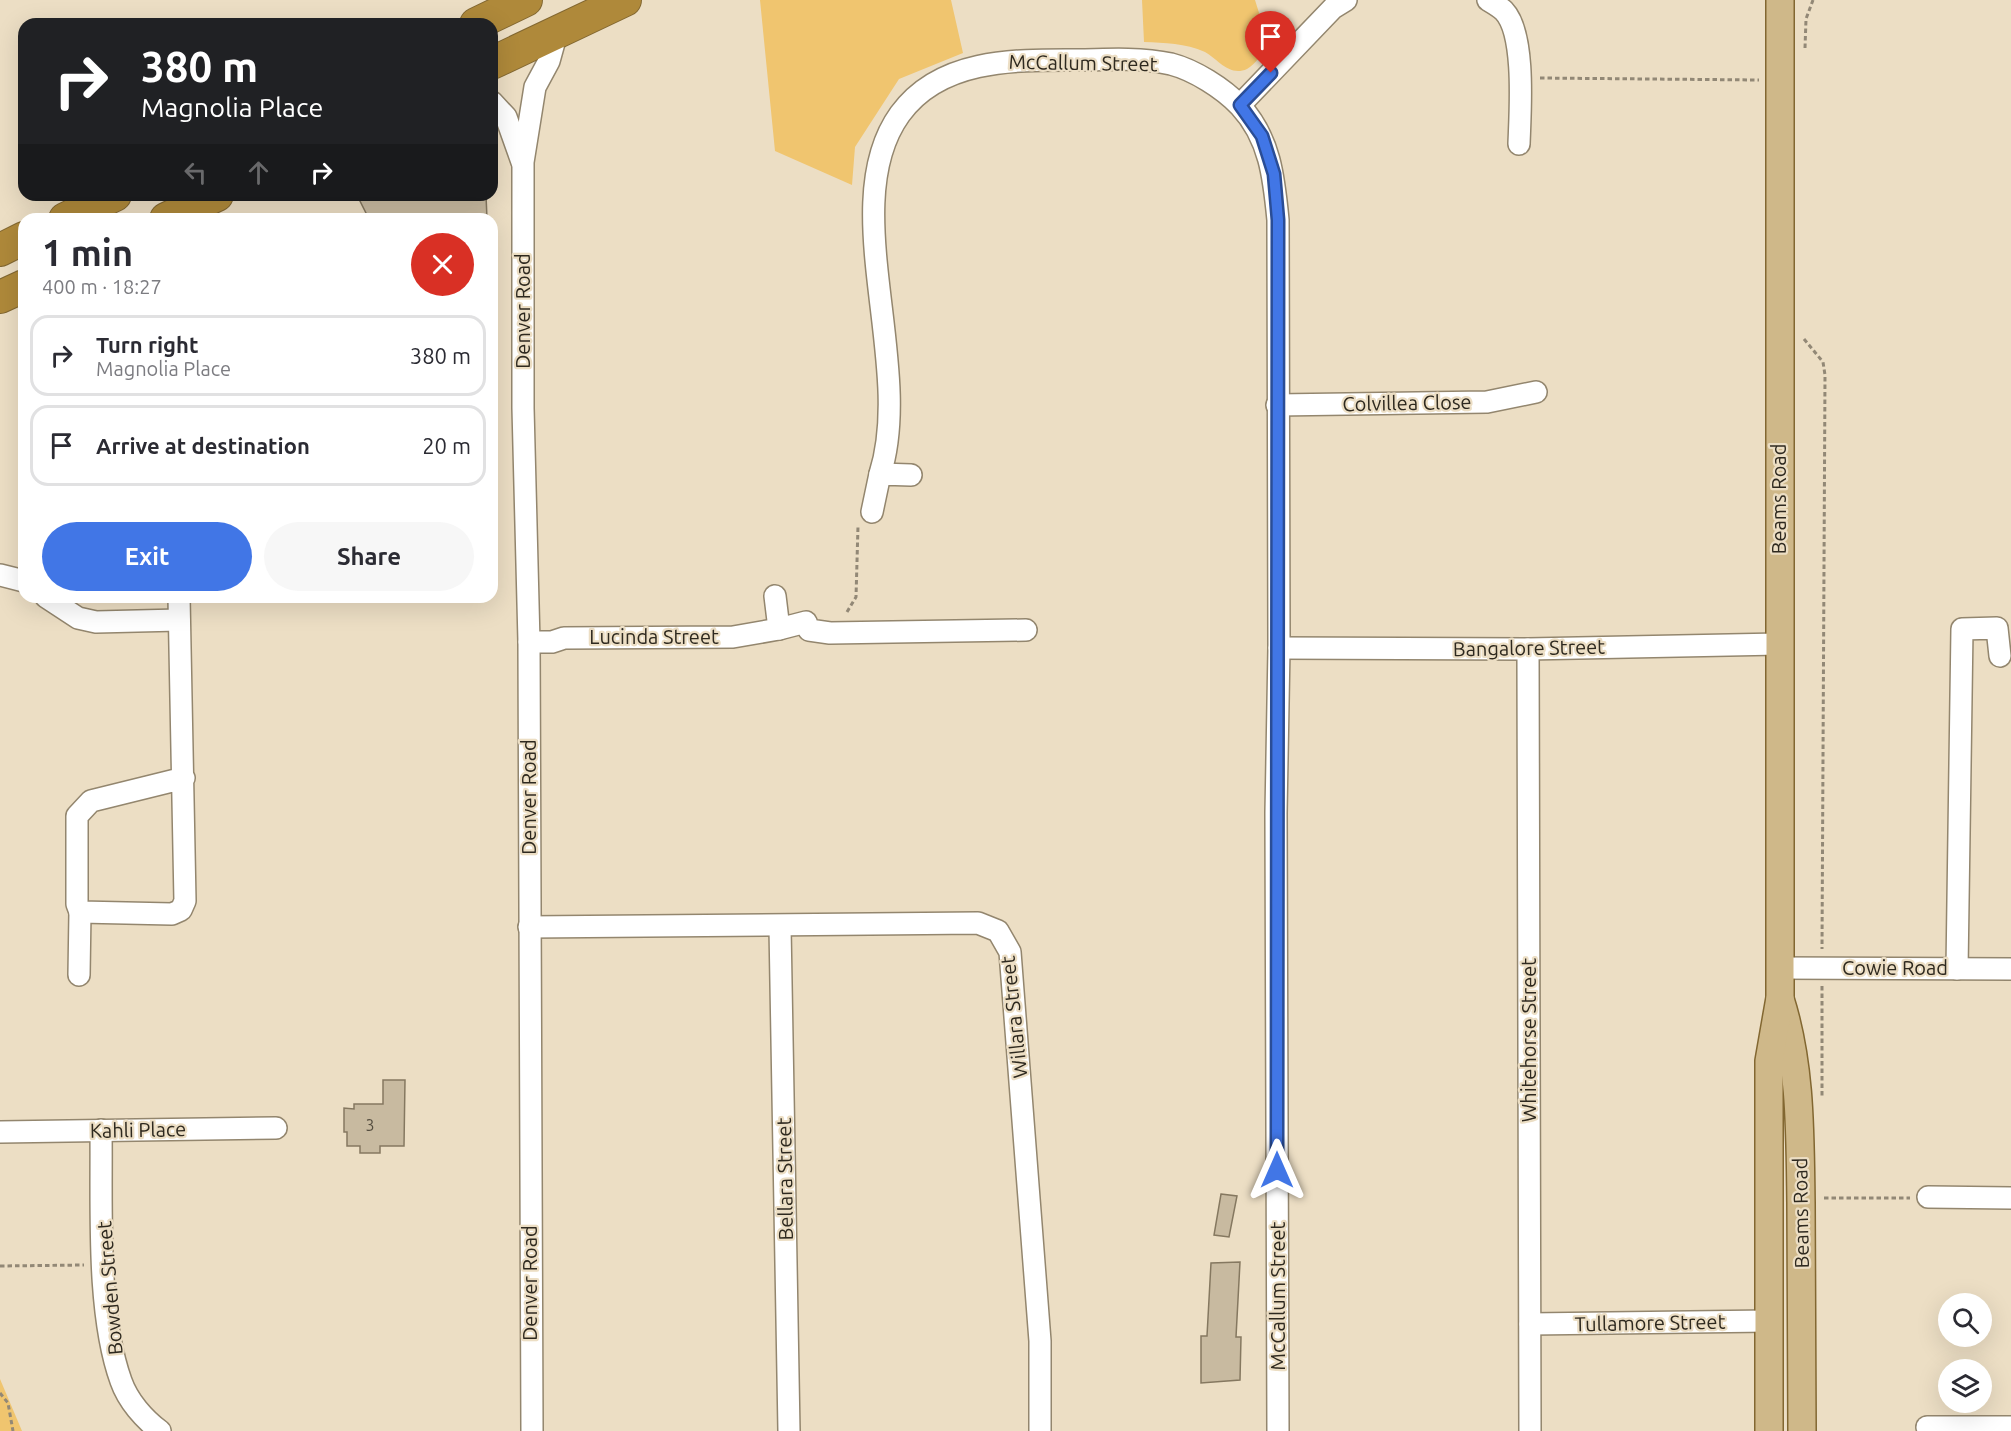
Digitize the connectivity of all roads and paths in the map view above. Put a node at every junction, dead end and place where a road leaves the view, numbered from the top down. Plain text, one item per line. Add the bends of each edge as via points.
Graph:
1 (526, 0) edge
2 (625, 0) edge
3 (1346, 0) edge
4 (1488, 0) edge
5 (1780, 0) edge
6 (1813, 0) edge
7 (488, 18) edge
8 (557, 32) junction
9 (1804, 52) dead end
10 (498, 60) edge
11 (1521, 78) junction
12 (1780, 80) junction
13 (1240, 105) junction
14 (498, 108) edge
15 (1519, 144) dead end
16 (523, 162) junction
17 (103, 201) edge
18 (204, 201) edge
19 (78, 213) edge
20 (179, 213) edge
21 (18, 241) edge
22 (0, 250) edge
23 (18, 289) edge
24 (0, 297) edge
25 (1803, 329) dead end
26 (1536, 392) dead end
27 (1277, 405) junction
28 (880, 474) junction
29 (910, 475) dead end
30 (872, 512) joint
31 (0, 574) edge
32 (18, 580) edge
33 (775, 596) dead end
34 (55, 603) edge
35 (179, 603) edge
36 (179, 620) junction
37 (815, 626) junction
38 (779, 629) junction
39 (1026, 630) dead end
40 (529, 642) junction
41 (1779, 644) junction
42 (1279, 648) junction
43 (1528, 648) junction
44 (2000, 656) dead end
45 (184, 778) junction
46 (80, 912) junction
47 (529, 927) junction
48 (780, 927) junction
49 (1779, 968) junction
50 (1822, 968) junction
51 (1957, 969) junction
52 (2011, 969) edge
53 (79, 975) dead end
54 (1780, 998) junction
55 (1822, 1103) dead end
56 (276, 1128) dead end
57 (101, 1130) junction
58 (0, 1132) edge
59 (1928, 1197) joint
60 (1822, 1198) dead end
61 (2011, 1198) edge
62 (104, 1265) junction
63 (0, 1266) edge
64 (1769, 1321) junction
65 (1530, 1324) junction
66 (0, 1393) edge
67 (1927, 1427) dead end
68 (2011, 1427) edge
69 (13, 1431) edge
70 (160, 1431) edge
71 (532, 1431) edge
72 (789, 1431) edge
73 (1040, 1431) edge
74 (1278, 1431) edge
75 (1530, 1431) edge
76 (1769, 1431) edge
77 (1802, 1431) edge

1 - 7 highway
2 - 8 highway
3 - 13 street via 1333,8
4 - 11 street via 1505,12 1518,45
5 - 12 main road, Beams Road
6 - 9 path via 1806,19
8 - 10 highway
8 - 16 street, Denver Road via 549,61 535,87
11 - 12 path
11 - 15 street
12 - 41 main road, Beams Road
13 - 27 street, McCallum Street via 1262,136 1274,174 1278,220
13 - 28 street, McCallum Street via 1197,75 1171,64 1126,59 992,63 946,77 922,91 901,113 884,142 873,188 891,408 887,451
14 - 16 street, Denver Road via 506,117
16 - 40 street, Denver Road via 523,408
17 - 19 highway
18 - 20 highway
21 - 22 highway
23 - 24 highway
25 - 50 path via 1804,341 1823,362 1825,375
26 - 27 street, Colvillea Close via 1487,402
27 - 42 street, McCallum Street
28 - 29 street
28 - 30 street, McCallum Street
30 - 37 path via 857,527 853,605 848,612 838,614 839,620
31 - 32 street
33 - 38 street
34 - 36 street via 78,618 96,622
35 - 36 street
36 - 45 street
37 - 38 street, Lucinda Street
37 - 39 street, Lucinda Street via 841,633
38 - 40 street, Lucinda Street via 733,637 564,638
40 - 47 street, Denver Road
41 - 43 street, Bangalore Street
41 - 49 main road, Beams Road
42 - 43 street, Bangalore Street
42 - 74 street, McCallum Street
43 - 65 street, Whitehorse Street
44 - 51 street via 1997,628 1962,629
45 - 46 street via 91,801 82,808 77,816
45 - 46 street via 186,901 181,910 172,914
46 - 53 street
47 - 48 street, Willara Street
47 - 71 street, Denver Road
48 - 72 street, Bellara Street
48 - 73 street, Willara Street via 978,923 998,931 1010,952 1040,1330
49 - 50 street, Cowie Road
49 - 54 main road, Beams Road
50 - 51 street, Cowie Road
50 - 55 path
51 - 52 street, Cowie Road
54 - 64 main road, Beams Road via 1769,1061
54 - 77 main road, Beams Road via 1791,1032 1798,1097
56 - 57 street, Kahli Place
57 - 58 street, Kahli Place
57 - 62 street, Bowden Street
59 - 60 path
59 - 61 street
62 - 63 path
62 - 70 street, Bowden Street via 111,1344 122,1383 144,1419
64 - 65 street, Tullamore Street
64 - 76 main road, Beams Road
65 - 75 street, Whitehorse Street
66 - 69 path via 8,1403
67 - 68 street

